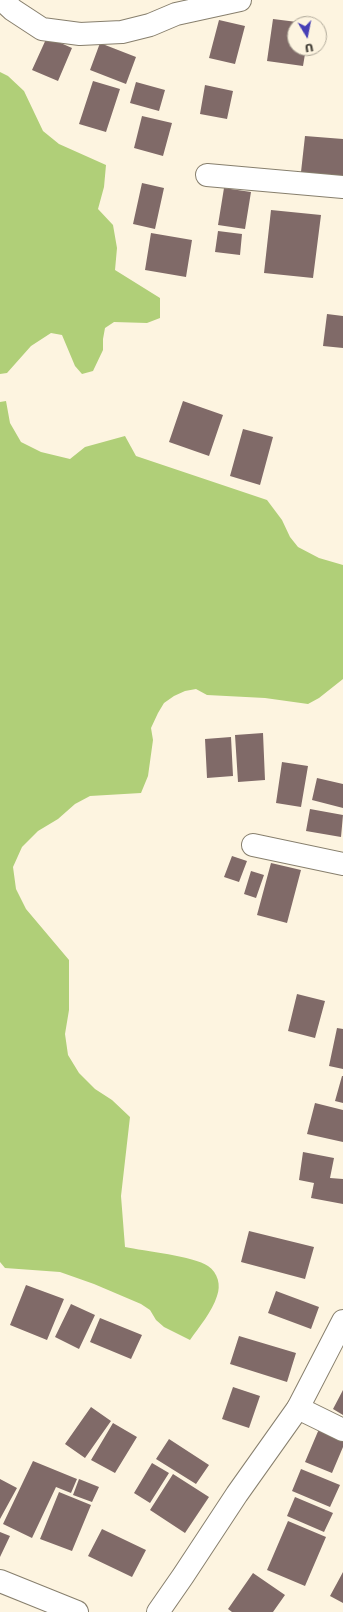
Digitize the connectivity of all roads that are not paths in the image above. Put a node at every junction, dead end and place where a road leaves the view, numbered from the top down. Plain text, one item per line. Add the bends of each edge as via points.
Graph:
1 (2, 0) edge
2 (240, 0) edge
3 (207, 175) dead end
4 (343, 187) edge
5 (253, 845) dead end
6 (343, 864) edge
7 (343, 1321) edge
8 (298, 1408) junction
9 (343, 1430) edge
10 (0, 1581) edge
11 (77, 1612) edge
12 (158, 1612) edge

1 - 2 street via 42,29 80,34 122,32 150,25 176,14
3 - 4 street
5 - 6 street
7 - 8 street
8 - 9 street
8 - 12 street
10 - 11 street

